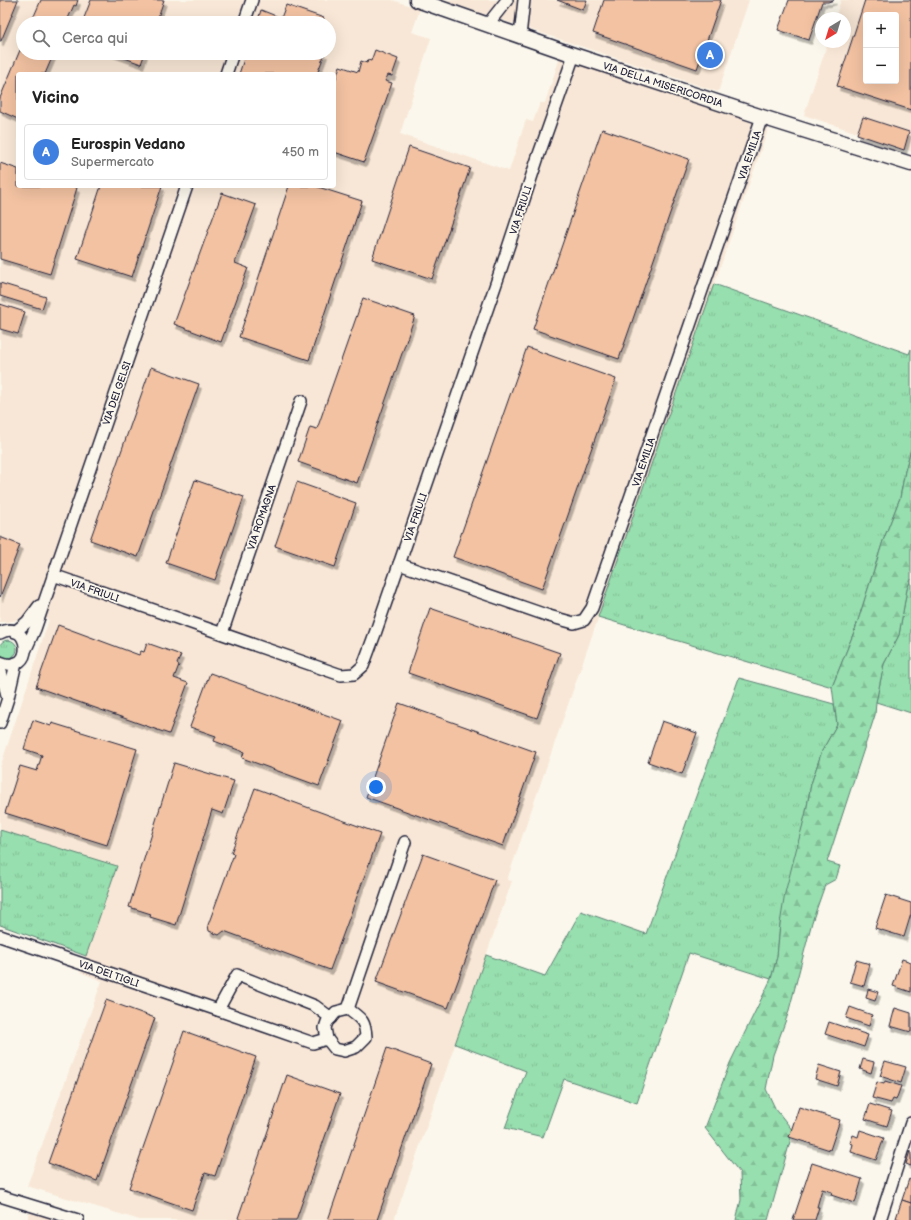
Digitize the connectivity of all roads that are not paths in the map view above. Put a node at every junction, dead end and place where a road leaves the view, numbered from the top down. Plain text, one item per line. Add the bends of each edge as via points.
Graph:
1 (252, 0) edge
2 (417, 0) edge
3 (507, 0) edge
4 (524, 0) edge
5 (246, 16) edge
6 (488, 24) junction
7 (520, 36) junction
8 (574, 55) junction
9 (231, 60) edge
10 (227, 72) edge
11 (762, 117) junction
12 (911, 164) edge
13 (186, 188) edge
14 (301, 401) dead end
15 (399, 564) junction
16 (53, 575) junction
17 (45, 599) junction
18 (0, 632) edge
19 (15, 632) junction
20 (222, 633) junction
21 (26, 649) junction
22 (0, 662) edge
23 (16, 663) junction
24 (0, 668) edge
25 (8, 698) junction
26 (0, 723) edge
27 (405, 842) dead end
28 (0, 936) edge
29 (348, 1009) junction
30 (218, 1010) junction
31 (330, 1018) junction
32 (327, 1039) junction
33 (911, 1123) edge
34 (0, 1196) edge
35 (78, 1220) edge
36 (880, 1220) edge

1 - 5 street
2 - 6 street, VIA DELLA MISERICORDIA
3 - 6 street
4 - 7 street
6 - 7 street, VIA DELLA MISERICORDIA
7 - 8 street, VIA DELLA MISERICORDIA
8 - 11 street, VIA DELLA MISERICORDIA
8 - 15 street, VIA FRIULI
9 - 10 street
11 - 12 street, VIA DELLA MISERICORDIA
11 - 15 street, VIA EMILIA via 592,608 584,620 574,623 549,616
13 - 16 street, VIA DEI GELSI
14 - 20 street, VIA ROMAGNA
15 - 20 street, VIA FRIULI via 363,666 354,674 341,675
16 - 17 street, VIA DEI GELSI
16 - 20 street, VIA FRIULI
17 - 19 street via 27,622
17 - 21 street, VIA DEI GELSI
18 - 19 street
19 - 21 street via 25,642
21 - 23 street, VIA DEI GELSI via 23,657
22 - 23 street via 7,665
23 - 25 street
24 - 25 street
25 - 26 street
27 - 29 street
28 - 30 street, VIA DEI TIGLI
29 - 31 street via 336,1012
29 - 32 street via 361,1019 366,1037 356,1047 344,1051 335,1048
30 - 31 street via 237,975 315,1006
30 - 32 street, VIA DEI TIGLI via 313,1043
31 - 32 street via 325,1028
33 - 36 street
34 - 35 street

